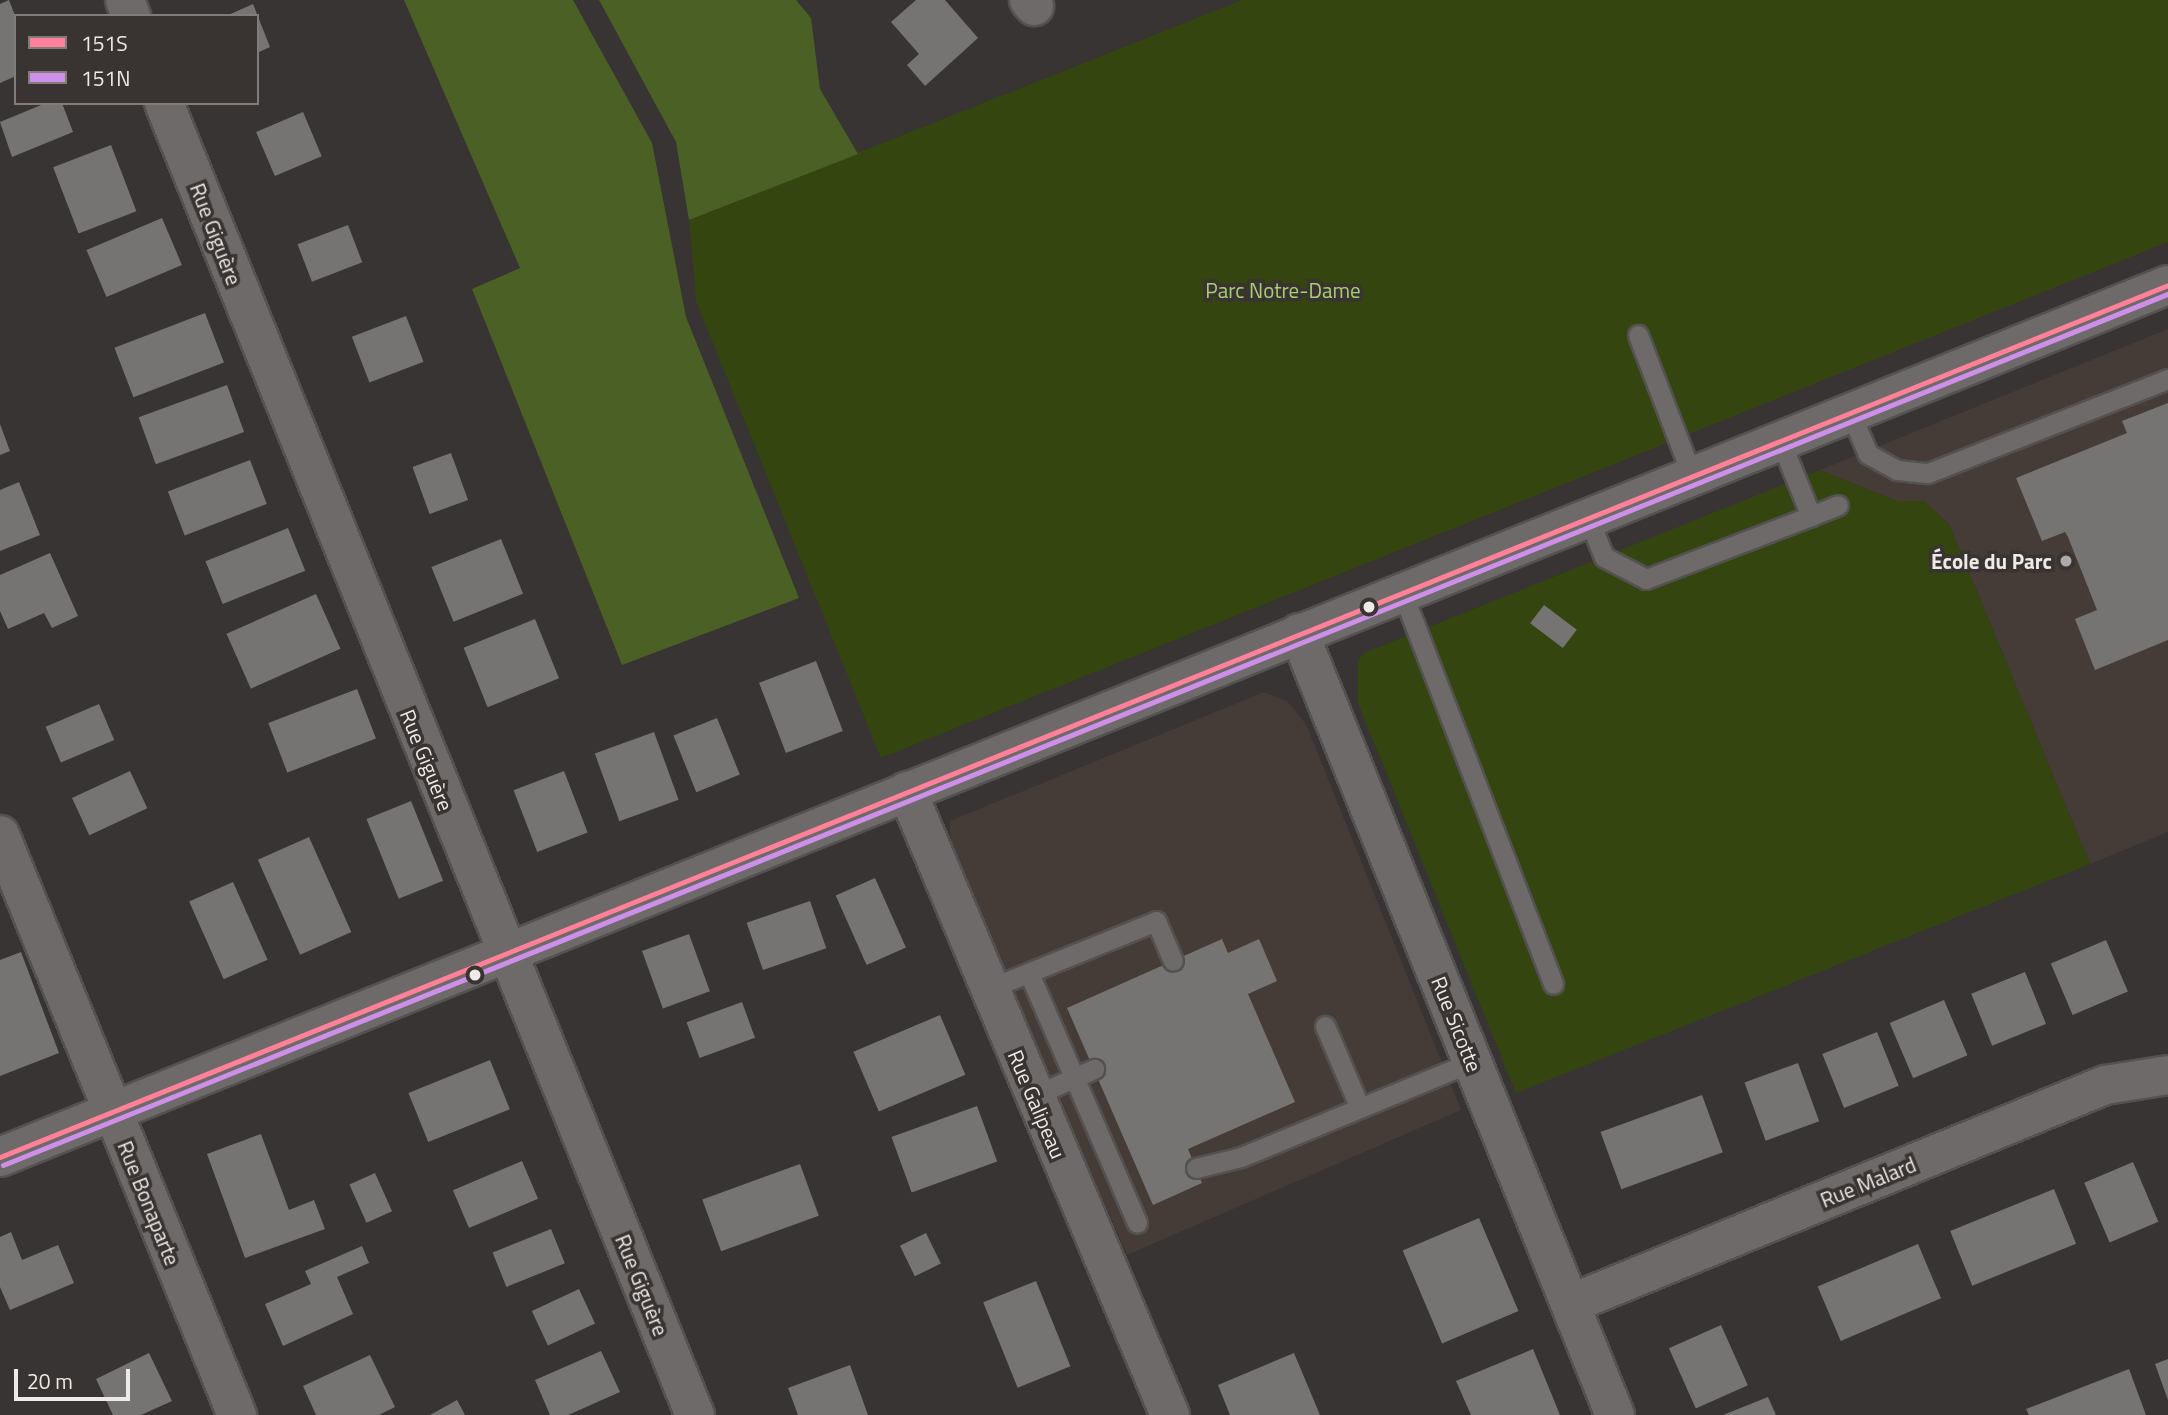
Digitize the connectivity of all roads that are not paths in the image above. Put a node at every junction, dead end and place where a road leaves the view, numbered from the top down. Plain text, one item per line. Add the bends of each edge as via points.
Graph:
1 (165, 105) edge
2 (2168, 285) edge
3 (1638, 335) dead end
4 (2168, 379) edge
5 (1850, 412) junction
6 (1780, 440) junction
7 (1692, 476) junction
8 (1838, 505) dead end
9 (1811, 516) junction
10 (1588, 517) junction
11 (1402, 592) junction
12 (1299, 633) junction
13 (907, 791) junction
14 (0, 835) edge
15 (505, 952) junction
16 (1172, 961) dead end
17 (1028, 973) junction
18 (1553, 984) dead end
19 (988, 989) junction
20 (1325, 1026) dead end
21 (1472, 1062) junction
22 (1094, 1069) dead end
23 (2168, 1075) edge
24 (1074, 1078) junction
25 (1033, 1096) junction
26 (1360, 1108) junction
27 (111, 1111) junction
28 (0, 1157) edge
29 (1196, 1168) dead end
30 (1137, 1223) dead end
31 (1570, 1304) junction
32 (237, 1415) edge
33 (695, 1415) edge
34 (1170, 1415) edge
35 (1615, 1415) edge

1 - 15 street, Rue Giguère
2 - 5 street
3 - 7 lane
4 - 5 lane via 1928,473 1897,470 1868,454
5 - 6 street
6 - 7 street
6 - 9 lane
7 - 10 street
8 - 9 lane
9 - 10 lane via 1646,579 1604,557
10 - 11 street
11 - 12 street
11 - 18 lane
12 - 13 street
12 - 21 street, Rue Sicotte
13 - 15 street
13 - 19 street, Rue Galipeau
14 - 27 street, Rue Bonaparte
15 - 27 street
15 - 33 street, Rue Giguère
16 - 17 lane via 1156,921
17 - 19 lane
17 - 24 lane
19 - 25 street, Rue Galipeau
20 - 26 lane
21 - 26 lane
21 - 31 street, Rue Sicotte
22 - 24 lane
23 - 31 street, Rue Malard via 2105,1085
24 - 25 lane
24 - 30 lane
25 - 34 street, Rue Galipeau
26 - 29 lane via 1241,1157
27 - 28 street
27 - 32 street, Rue Bonaparte
31 - 35 street, Rue Sicotte

